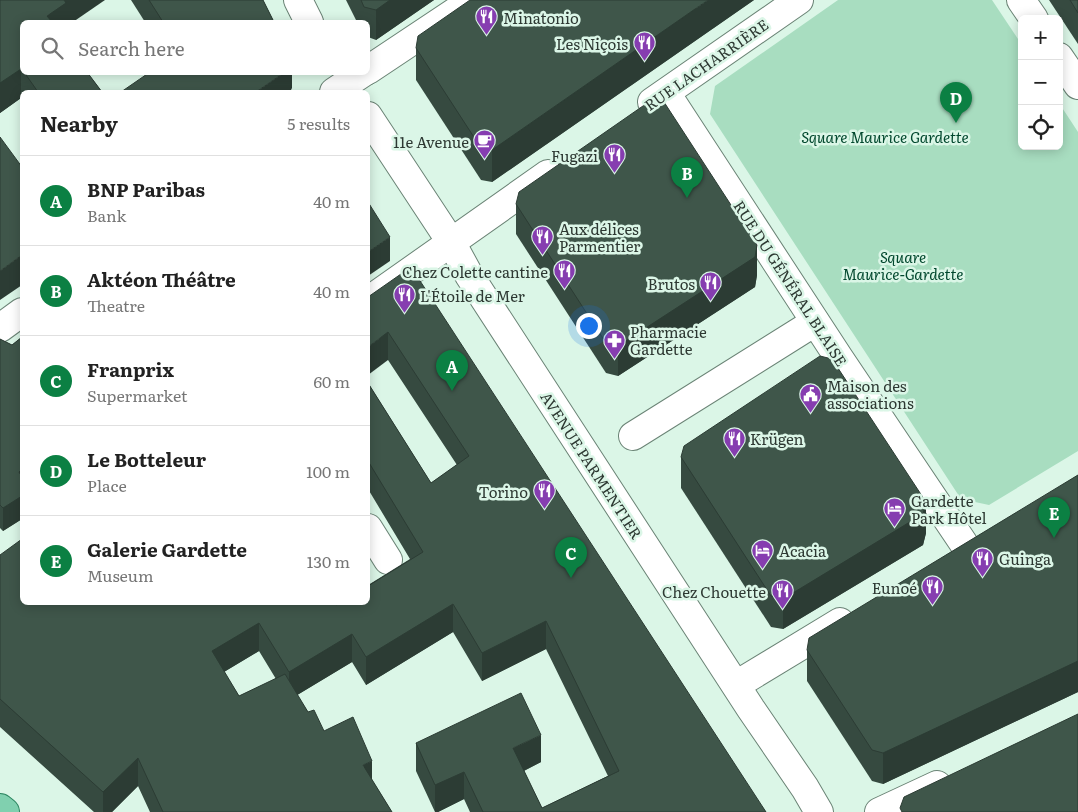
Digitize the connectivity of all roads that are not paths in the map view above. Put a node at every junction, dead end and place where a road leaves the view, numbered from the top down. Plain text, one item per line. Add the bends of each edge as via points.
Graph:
1 (298, 0) edge
2 (473, 0) edge
3 (799, 0) edge
4 (1022, 0) edge
5 (1031, 15) edge
6 (308, 20) edge
7 (1061, 60) edge
8 (370, 68) edge
9 (1078, 85) edge
10 (666, 93) junction
11 (630, 116) edge
12 (370, 119) edge
13 (568, 160) edge
14 (451, 242) junction
15 (370, 300) edge
16 (20, 313) edge
17 (816, 322) junction
18 (0, 328) edge
19 (633, 436) dead end
20 (370, 531) edge
21 (990, 533) edge
22 (388, 560) dead end
23 (862, 609) edge
24 (736, 684) junction
25 (962, 773) edge
26 (0, 808) edge
27 (5, 812) edge
28 (819, 812) edge
29 (879, 812) edge

1 - 6 street
2 - 8 street
3 - 10 street, RUE LACHARRIÈRE
4 - 5 street
7 - 9 street
10 - 11 street, RUE LACHARRIÈRE
10 - 17 street, RUE DU GÉNÉRAL BLAISE
12 - 14 street, AVENUE PARMENTIER
13 - 14 street
14 - 15 street
14 - 24 street, AVENUE PARMENTIER via 469,275
16 - 18 street
17 - 19 street
17 - 21 street, RUE DU GÉNÉRAL BLAISE via 955,554
20 - 22 street
23 - 24 street
24 - 28 street, AVENUE PARMENTIER
25 - 29 street
26 - 27 main road

